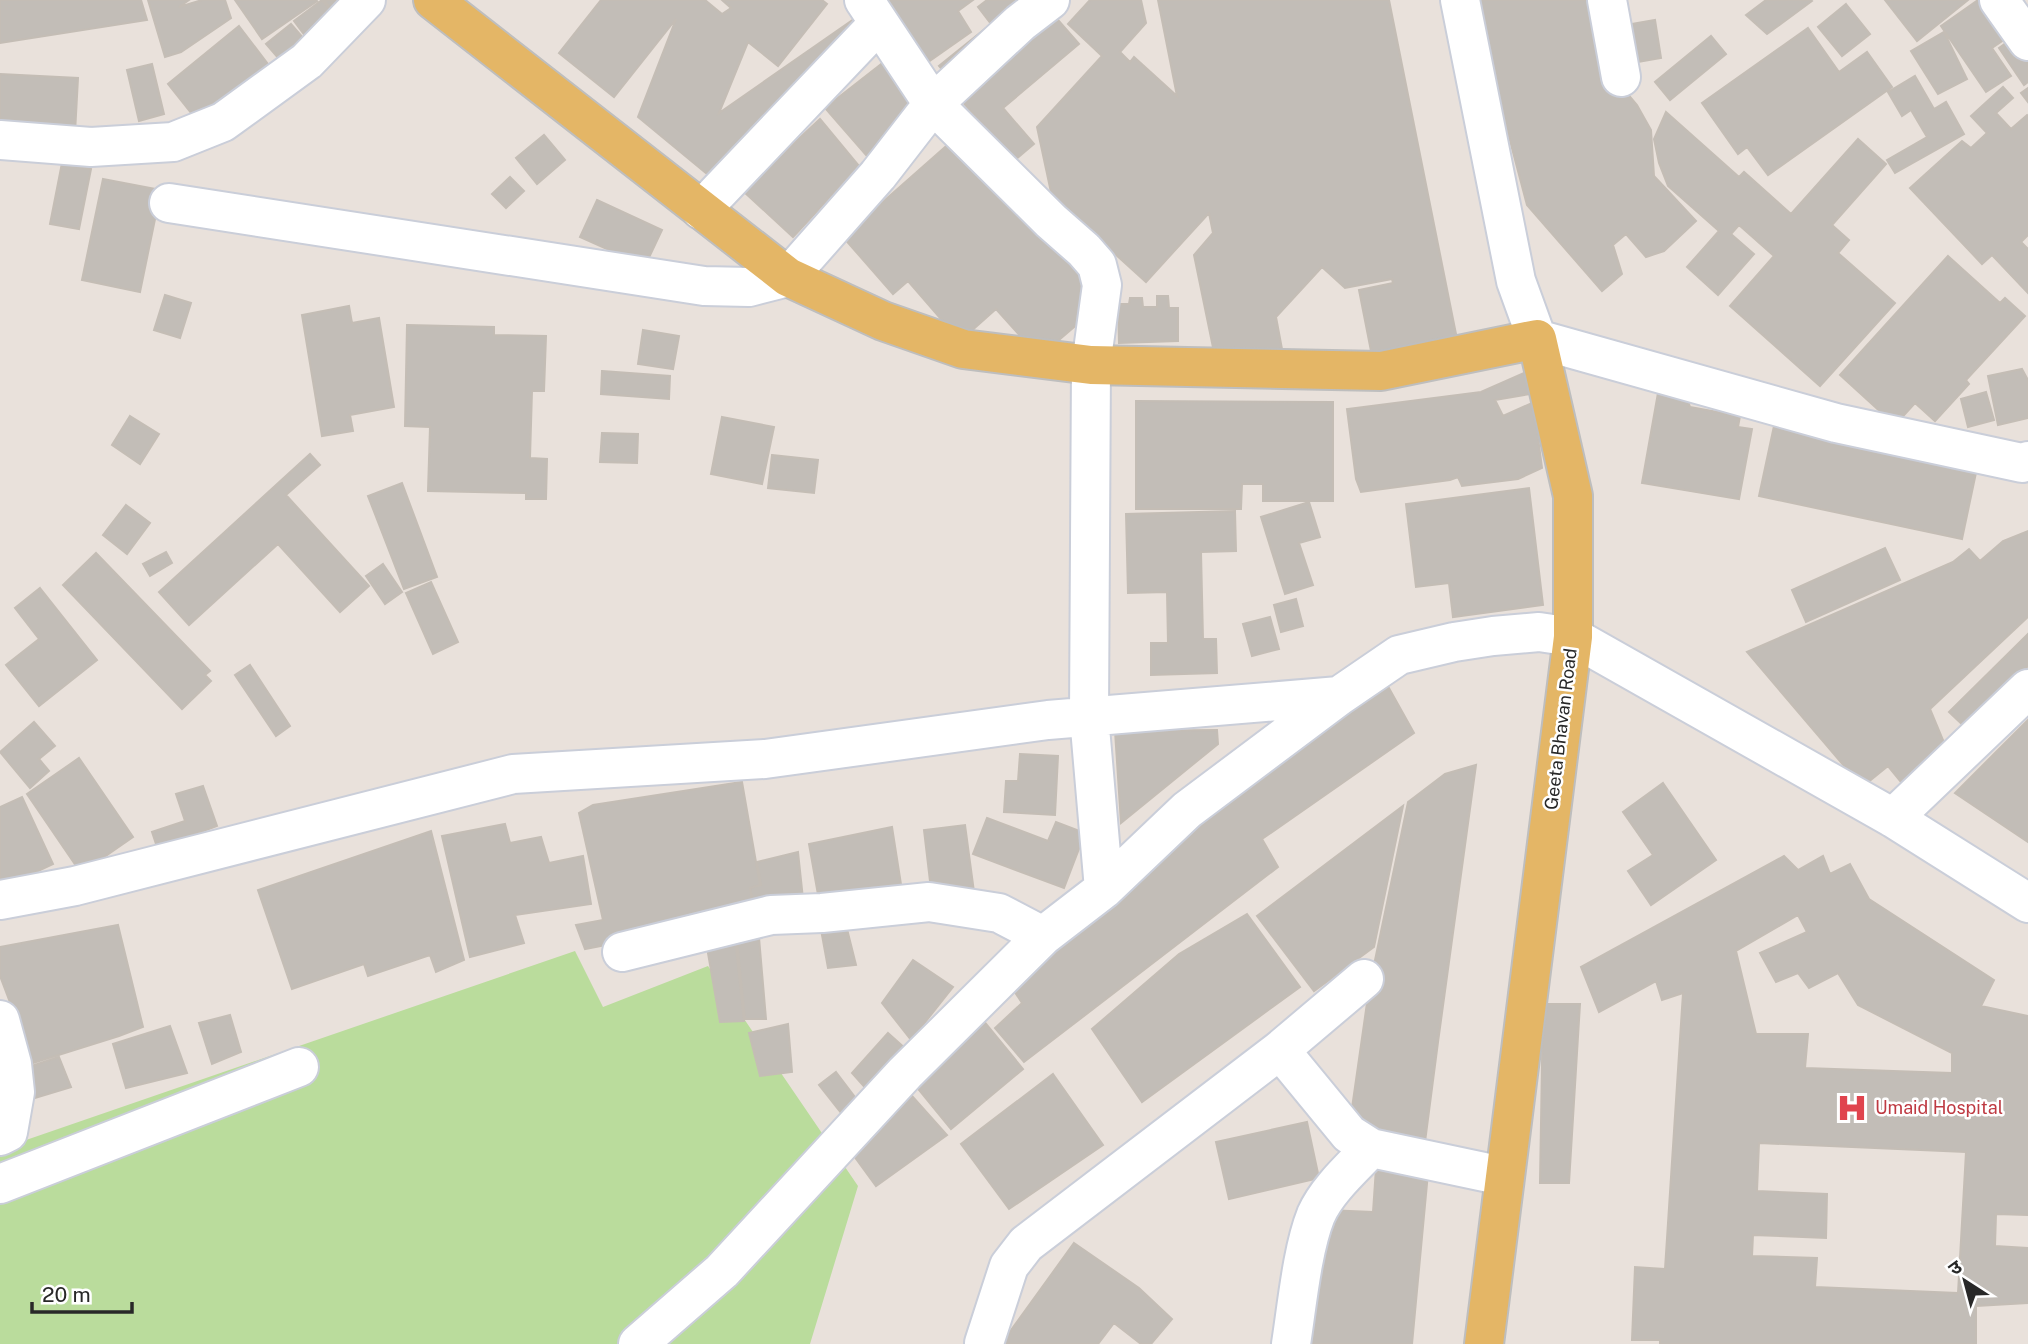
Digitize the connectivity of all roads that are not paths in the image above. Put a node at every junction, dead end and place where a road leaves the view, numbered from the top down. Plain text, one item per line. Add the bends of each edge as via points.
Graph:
1 (366, 0) edge
2 (433, 0) edge
3 (1050, 0) edge
4 (1460, 0) edge
5 (1607, 0) edge
6 (1999, 0) edge
7 (871, 11) edge
8 (2028, 41) edge
9 (1621, 77) dead end
10 (933, 104) junction
11 (0, 140) edge
12 (169, 203) dead end
13 (701, 211) junction
14 (788, 277) junction
15 (1537, 340) junction
16 (1091, 365) junction
17 (2026, 473) edge
18 (1573, 637) junction
19 (2028, 689) edge
20 (1339, 696) junction
21 (1089, 716) junction
22 (1893, 818) junction
23 (1104, 888) junction
24 (0, 900) edge
25 (2028, 903) edge
26 (1043, 936) junction
27 (622, 952) dead end
28 (1364, 979) dead end
29 (0, 1020) edge
30 (1280, 1050) junction
31 (299, 1067) dead end
32 (3, 1141) edge
33 (1371, 1148) junction
34 (1503, 1177) junction
35 (0, 1184) edge
36 (984, 1343) edge
37 (638, 1344) edge
38 (1291, 1344) edge
39 (1484, 1344) edge

1 - 11 street via 307,61 223,122 173,142 91,147
2 - 13 main road
3 - 10 street
4 - 15 street via 1516,281
5 - 9 street
6 - 8 street
7 - 10 street
7 - 13 street
10 - 14 street
10 - 16 street via 1097,265 1102,285
12 - 14 street via 704,286 749,287
13 - 14 main road
14 - 16 main road via 883,321 963,349
15 - 16 main road via 1381,371
15 - 17 street
15 - 18 main road via 1573,496
16 - 21 street
18 - 20 street via 1539,632 1493,636 1410,652
18 - 22 street, Geeta Bhavan Road
18 - 34 main road, Geeta Bhavan Road
19 - 22 street
20 - 21 street
20 - 23 street via 1186,810
21 - 23 street
21 - 24 street via 765,759 513,774 75,886
22 - 25 street, Geeta Bhavan Road
23 - 26 street
26 - 27 street via 999,913 929,902 771,915
26 - 37 street via 905,1073 722,1271
28 - 30 street
29 - 32 street via 15,1092
30 - 33 street via 1349,1133
30 - 36 street via 1026,1244 1009,1266
31 - 35 street
33 - 34 street
33 - 38 street via 1317,1213
34 - 39 main road, Geeta Bhavan Road

